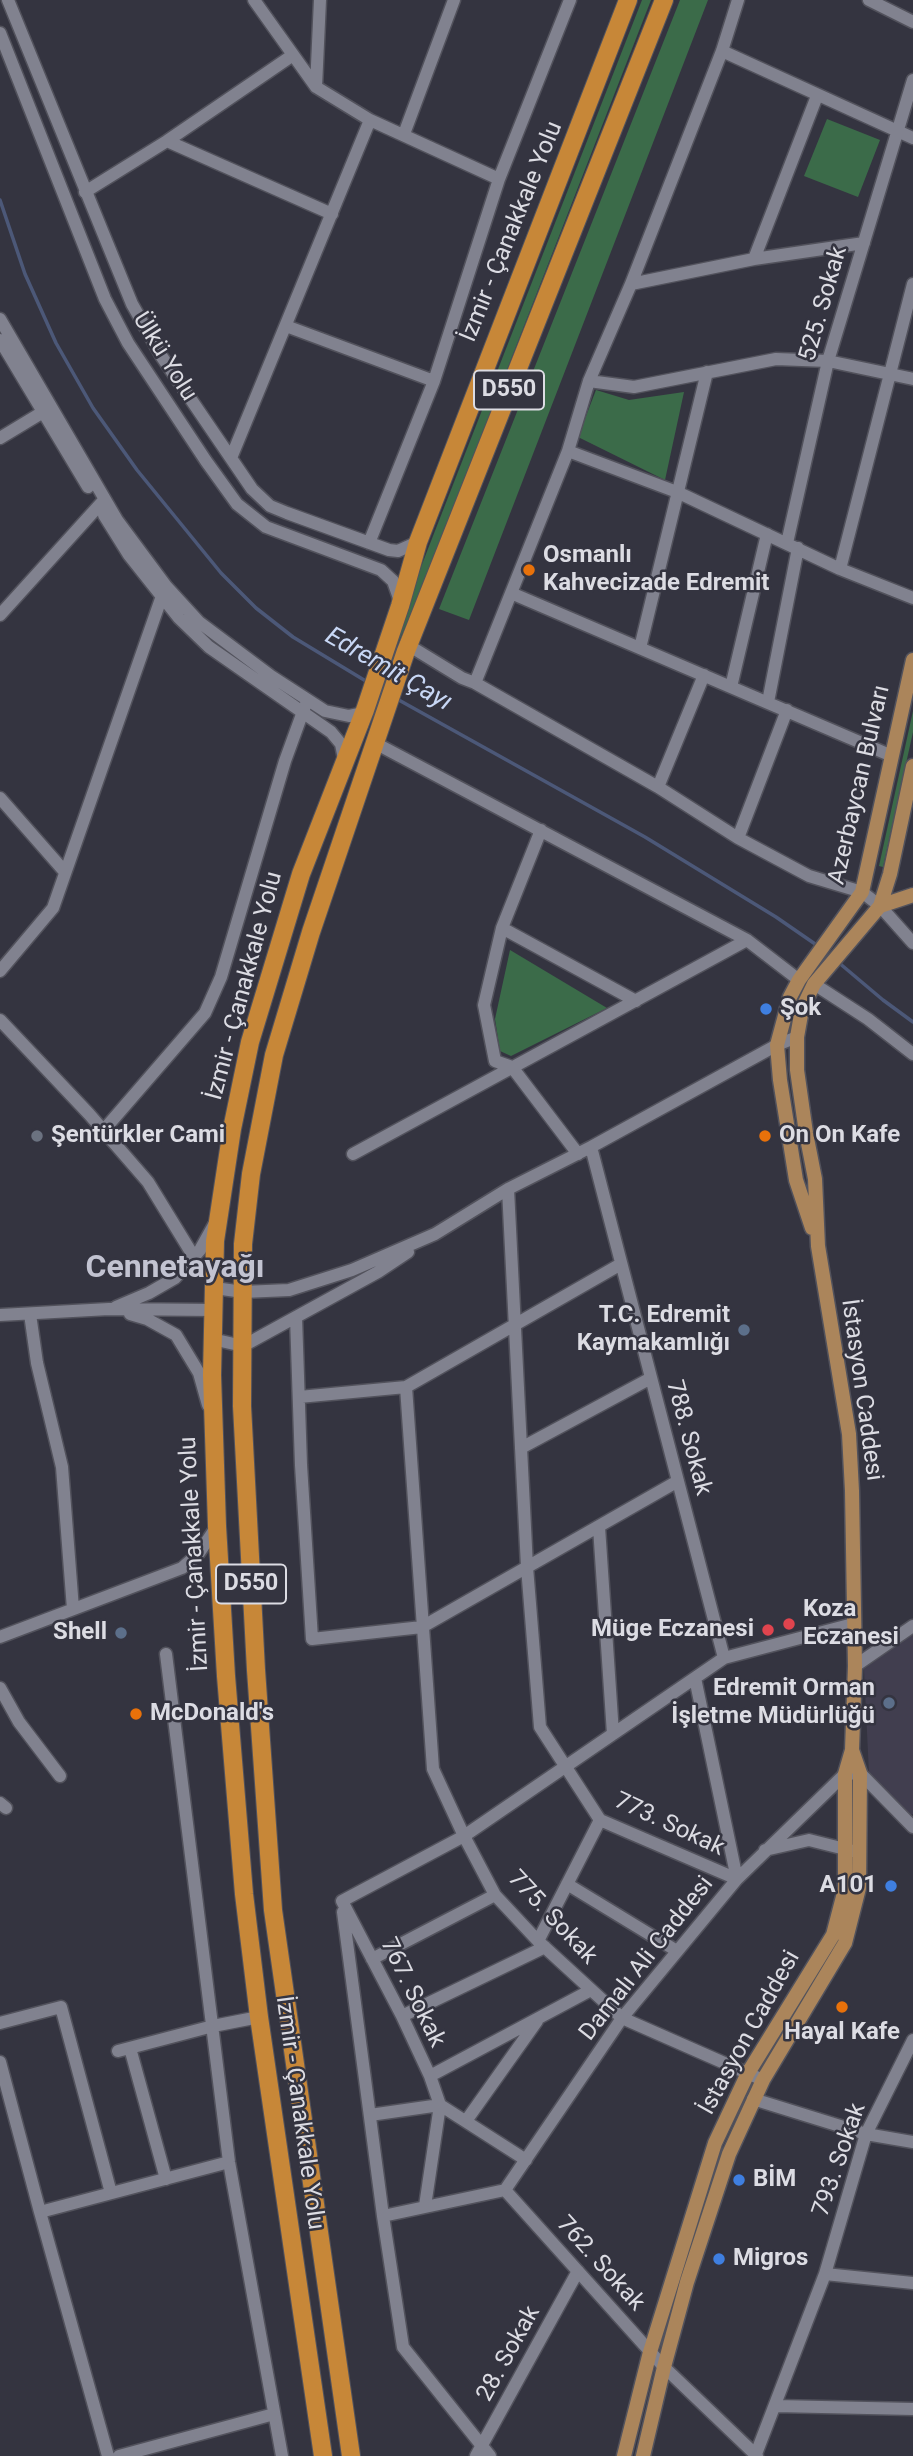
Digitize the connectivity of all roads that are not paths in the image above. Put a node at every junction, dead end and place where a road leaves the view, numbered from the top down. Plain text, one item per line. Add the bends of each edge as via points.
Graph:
1 (8, 0) edge
2 (254, 0) edge
3 (320, 0) edge
4 (454, 0) edge
5 (570, 0) edge
6 (628, 0) edge
7 (664, 0) edge
8 (738, 0) edge
9 (869, 0) edge
10 (913, 22) edge
11 (0, 33) edge
12 (722, 51) junction
13 (293, 55) junction
14 (913, 80) edge
15 (316, 87) junction
16 (817, 96) junction
17 (370, 120) junction
18 (897, 131) junction
19 (404, 134) junction
20 (913, 138) edge
21 (167, 141) junction
22 (499, 179) junction
23 (85, 192) junction
24 (332, 214) junction
25 (864, 243) junction
26 (754, 260) junction
27 (631, 284) junction
28 (913, 284) edge
29 (0, 319) edge
30 (286, 326) junction
31 (0, 340) edge
32 (828, 361) junction
33 (707, 372) junction
34 (890, 372) junction
35 (913, 379) edge
36 (434, 381) junction
37 (589, 381) junction
38 (47, 410) junction
39 (0, 438) edge
40 (568, 451) junction
41 (231, 458) junction
42 (677, 492) junction
43 (102, 503) junction
44 (767, 534) junction
45 (418, 542) junction
46 (369, 543) junction
47 (793, 546) junction
48 (840, 569) junction
49 (164, 591) junction
50 (511, 593) junction
51 (913, 598) edge
52 (400, 606) junction
53 (0, 615) edge
54 (407, 648) junction
55 (640, 648) junction
56 (913, 660) edge
57 (704, 675) junction
58 (475, 682) junction
59 (731, 687) junction
60 (768, 702) junction
61 (305, 705) junction
62 (366, 709) junction
63 (787, 710) junction
64 (375, 744) junction
65 (892, 756) junction
66 (344, 764) junction
67 (913, 766) edge
68 (658, 787) junction
69 (0, 797) edge
70 (541, 830) junction
71 (738, 838) junction
72 (65, 872) junction
73 (862, 892) junction
74 (913, 895) edge
75 (880, 906) junction
76 (502, 928) junction
77 (747, 940) junction
78 (913, 943) edge
79 (0, 971) edge
80 (803, 975) junction
81 (817, 981) junction
82 (636, 1001) junction
83 (0, 1020) edge
84 (797, 1037) junction
85 (777, 1045) junction
86 (913, 1055) edge
87 (512, 1067) junction
88 (103, 1131) junction
89 (591, 1147) junction
90 (353, 1154) dead end
91 (578, 1154) junction
92 (508, 1189) junction
93 (220, 1211) junction
94 (435, 1234) junction
95 (818, 1246) junction
96 (194, 1257) junction
97 (621, 1264) junction
98 (215, 1288) junction
99 (243, 1292) junction
100 (109, 1310) junction
101 (214, 1310) junction
102 (30, 1314) junction
103 (0, 1315) edge
104 (296, 1317) junction
105 (514, 1326) junction
106 (212, 1339) junction
107 (243, 1346) junction
108 (651, 1378) junction
109 (406, 1387) junction
110 (299, 1397) junction
111 (213, 1421) junction
112 (521, 1448) junction
113 (678, 1482) junction
114 (217, 1526) junction
115 (599, 1527) junction
116 (527, 1567) junction
117 (73, 1609) junction
118 (853, 1624) junction
119 (913, 1626) edge
120 (422, 1627) junction
121 (0, 1637) edge
122 (166, 1654) dead end
123 (724, 1658) junction
124 (855, 1666) junction
125 (695, 1678) junction
126 (0, 1688) edge
127 (613, 1734) junction
128 (852, 1750) junction
129 (565, 1768) junction
130 (860, 1773) junction
131 (845, 1774) junction
132 (60, 1776) dead end
133 (600, 1820) junction
134 (913, 1827) edge
135 (464, 1836) junction
136 (765, 1850) junction
137 (853, 1851) junction
138 (737, 1879) junction
139 (567, 1884) junction
140 (495, 1895) junction
141 (342, 1901) junction
142 (541, 1944) junction
143 (677, 1951) junction
144 (372, 1959) junction
145 (591, 1990) junction
146 (402, 2016) junction
147 (259, 2017) junction
148 (622, 2018) junction
149 (538, 2020) junction
150 (0, 2023) edge
151 (213, 2026) junction
152 (913, 2040) edge
153 (0, 2062) edge
154 (748, 2073) junction
155 (430, 2076) junction
156 (763, 2080) junction
157 (754, 2099) junction
158 (440, 2105) junction
159 (370, 2115) junction
160 (466, 2121) junction
161 (866, 2134) junction
162 (913, 2142) edge
163 (526, 2160) junction
164 (229, 2162) junction
165 (166, 2179) junction
166 (505, 2190) junction
167 (111, 2193) junction
168 (425, 2206) junction
169 (40, 2212) junction
170 (383, 2216) junction
171 (578, 2271) junction
172 (825, 2274) junction
173 (913, 2283) edge
174 (650, 2352) junction
175 (664, 2367) junction
176 (776, 2406) junction
177 (913, 2409) edge
178 (274, 2414) junction
179 (482, 2453) edge
180 (757, 2455) edge
181 (108, 2456) edge
182 (119, 2456) edge
183 (282, 2456) edge
184 (323, 2456) edge
185 (351, 2456) edge
186 (624, 2456) edge
187 (643, 2456) edge

1 - 23 street, Ülkü Yolu
2 - 13 street
3 - 15 street
4 - 19 street
5 - 22 street
6 - 45 highway, İzmir - Çanakkale Yolu
7 - 54 highway, İzmir - Çanakkale Yolu / D550
8 - 12 street
9 - 10 street
11 - 52 street, Ülkü Yolu via 105,299 128,343 206,461 237,504 266,527 387,574
12 - 16 street
12 - 27 street
13 - 15 street
13 - 21 street
14 - 18 street, 525. Sokak
15 - 17 street
16 - 18 street
16 - 26 street
17 - 19 street
17 - 24 street
18 - 20 street
18 - 25 street, 525. Sokak
19 - 22 street
21 - 23 street
21 - 24 street
22 - 36 street
23 - 41 street, Ülkü Yolu via 137,313
24 - 30 street
25 - 26 street
25 - 32 street, 525. Sokak
26 - 27 street
27 - 37 street
28 - 34 street
29 - 38 street
30 - 36 street
30 - 41 street
31 - 38 street
32 - 33 street via 776,359
32 - 34 street
32 - 47 street, 525. Sokak
33 - 37 street via 634,387
33 - 42 street
34 - 35 street
34 - 48 street
36 - 46 street
37 - 40 street
38 - 39 street
38 - 43 street
40 - 42 street
40 - 50 street
41 - 46 street, Ülkü Yolu via 270,506
42 - 44 street
42 - 55 street
43 - 49 street via 129,555
43 - 53 street
44 - 47 street
44 - 59 street
45 - 46 street, Ülkü Yolu via 398,551
45 - 52 highway, İzmir - Çanakkale Yolu
47 - 48 street
47 - 60 street, 525. Sokak
48 - 51 street
49 - 61 street
49 - 72 street
50 - 55 street
50 - 58 street
52 - 62 highway, İzmir - Çanakkale Yolu
54 - 58 street
54 - 64 highway, İzmir - Çanakkale Yolu / D550
55 - 57 street
56 - 65 main road, Azerbaycan Bulvarı
57 - 59 street
57 - 68 street
58 - 68 street
59 - 60 street
60 - 63 street
61 - 62 street via 349,716
61 - 66 street via 341,744
61 - 88 street via 221,977 205,1013
62 - 66 highway, İzmir - Çanakkale Yolu
63 - 65 street
63 - 71 street
64 - 70 street
64 - 99 highway, İzmir - Çanakkale Yolu / D550 via 274,1055 250,1186
65 - 73 main road, Azerbaycan Bulvarı
66 - 93 highway, İzmir - Çanakkale Yolu via 300,874 250,1042
67 - 75 main road, Azerbaycan Bulvarı
68 - 71 street
69 - 72 street
70 - 76 street
70 - 77 street
71 - 73 street via 808,876
72 - 79 street via 52,908
73 - 75 street
73 - 80 main road, Azerbaycan Bulvarı
74 - 75 main road
75 - 78 street
75 - 81 main road, Azerbaycan Bulvarı
76 - 82 street
76 - 87 street via 484,1005 495,1061
77 - 80 street
77 - 82 street
80 - 85 main road, İstasyon Caddesi via 790,997
81 - 84 main road, İstasyon Caddesi via 802,1009
81 - 86 street
82 - 87 street
83 - 88 street
84 - 85 street
84 - 95 main road, İstasyon Caddesi via 797,1070 815,1179
85 - 89 street
85 - 95 main road, İstasyon Caddesi via 796,1180
87 - 90 street
87 - 91 street
88 - 96 street via 148,1182
89 - 91 street
89 - 97 street, 788. Sokak
91 - 92 street
92 - 94 street
92 - 105 street, 773. Sokak
93 - 96 street
93 - 98 highway, İzmir - Çanakkale Yolu
94 - 99 street via 352,1270 289,1290
94 - 104 street
95 - 118 main road, İstasyon Caddesi via 849,1434
96 - 100 street via 175,1278
97 - 105 street
97 - 108 street, 788. Sokak
98 - 99 street
98 - 101 highway, İzmir - Çanakkale Yolu
99 - 107 highway, İzmir - Çanakkale Yolu / D550
100 - 101 street
100 - 102 street
100 - 111 street via 147,1319 176,1335 199,1373
101 - 106 highway, İzmir - Çanakkale Yolu
102 - 103 street
102 - 117 street via 62,1467
104 - 107 street
104 - 110 street
105 - 109 street
105 - 112 street, 773. Sokak
106 - 107 street
106 - 111 highway, İzmir - Çanakkale Yolu
107 - 185 highway, İzmir - Çanakkale Yolu / D550 via 247,1528 273,1910
108 - 112 street
108 - 113 street, 788. Sokak
109 - 110 street
109 - 120 street, 775. Sokak
110 - 120 street via 312,1639
111 - 114 highway, İzmir - Çanakkale Yolu
112 - 116 street, 773. Sokak
113 - 115 street
113 - 123 street, 788. Sokak
114 - 117 street via 182,1568
114 - 147 highway, İzmir - Çanakkale Yolu via 244,1894
115 - 116 street
115 - 127 street
116 - 120 street
116 - 129 street, 773. Sokak via 540,1727
117 - 121 street
118 - 123 street
118 - 124 main road, İstasyon Caddesi
119 - 124 street
120 - 135 street, 775. Sokak via 433,1769
122 - 151 street
123 - 125 street
124 - 128 main road, İstasyon Caddesi
125 - 127 street
125 - 138 street
126 - 132 street
127 - 129 street
128 - 130 main road, İstasyon Caddesi
128 - 131 main road, İstasyon Caddesi
129 - 133 street, 773. Sokak
129 - 135 street
130 - 131 street
130 - 134 street
130 - 137 main road, İstasyon Caddesi
131 - 136 street, Damalı Ali Caddesi
131 - 137 main road, İstasyon Caddesi
133 - 138 street, 773. Sokak
133 - 139 street
135 - 140 street, 775. Sokak
135 - 141 street
136 - 137 street via 809,1840
136 - 138 street, Damalı Ali Caddesi
137 - 154 main road, İstasyon Caddesi via 833,1935
137 - 156 main road, İstasyon Caddesi via 859,1888 845,1942
138 - 143 street, Damalı Ali Caddesi
139 - 142 street
139 - 143 street
140 - 142 street, 775. Sokak
140 - 144 street
141 - 144 street, 767. Sokak
141 - 159 street
142 - 145 street, 775. Sokak
142 - 146 street
143 - 148 street, Damalı Ali Caddesi
144 - 146 street, 767. Sokak
145 - 148 street, 775. Sokak
145 - 149 street
146 - 155 street, 767. Sokak
147 - 151 street
147 - 184 highway, İzmir - Çanakkale Yolu
148 - 154 street, 775. Sokak
148 - 163 street, Damalı Ali Caddesi
149 - 155 street
149 - 160 street
150 - 167 street via 61,2007
151 - 164 street
151 - 165 street via 124,2049
152 - 161 street, 793. Sokak
153 - 169 street
154 - 156 street, 775. Sokak
154 - 174 main road, İstasyon Caddesi via 715,2143
155 - 158 street, 767. Sokak
156 - 157 main road, İstasyon Caddesi
157 - 161 street
157 - 175 main road, İstasyon Caddesi via 729,2154
158 - 159 street
158 - 160 street
158 - 168 street, 767. Sokak
159 - 170 street
160 - 163 street
161 - 162 street
161 - 172 street, 793. Sokak
163 - 166 street, Damalı Ali Caddesi
164 - 165 street
164 - 178 street
165 - 167 street
166 - 168 street
166 - 171 street, 762. Sokak
167 - 169 street
168 - 170 street
169 - 181 street
170 - 179 street via 404,2347
171 - 174 street, 762. Sokak
171 - 179 street, 28. Sokak
172 - 173 street
172 - 176 street, 793. Sokak
174 - 175 street, 762. Sokak
174 - 186 main road, İstasyon Caddesi
175 - 180 street, 762. Sokak
175 - 187 main road, İstasyon Caddesi
176 - 177 street
176 - 180 street, 793. Sokak
178 - 182 street
178 - 183 street

